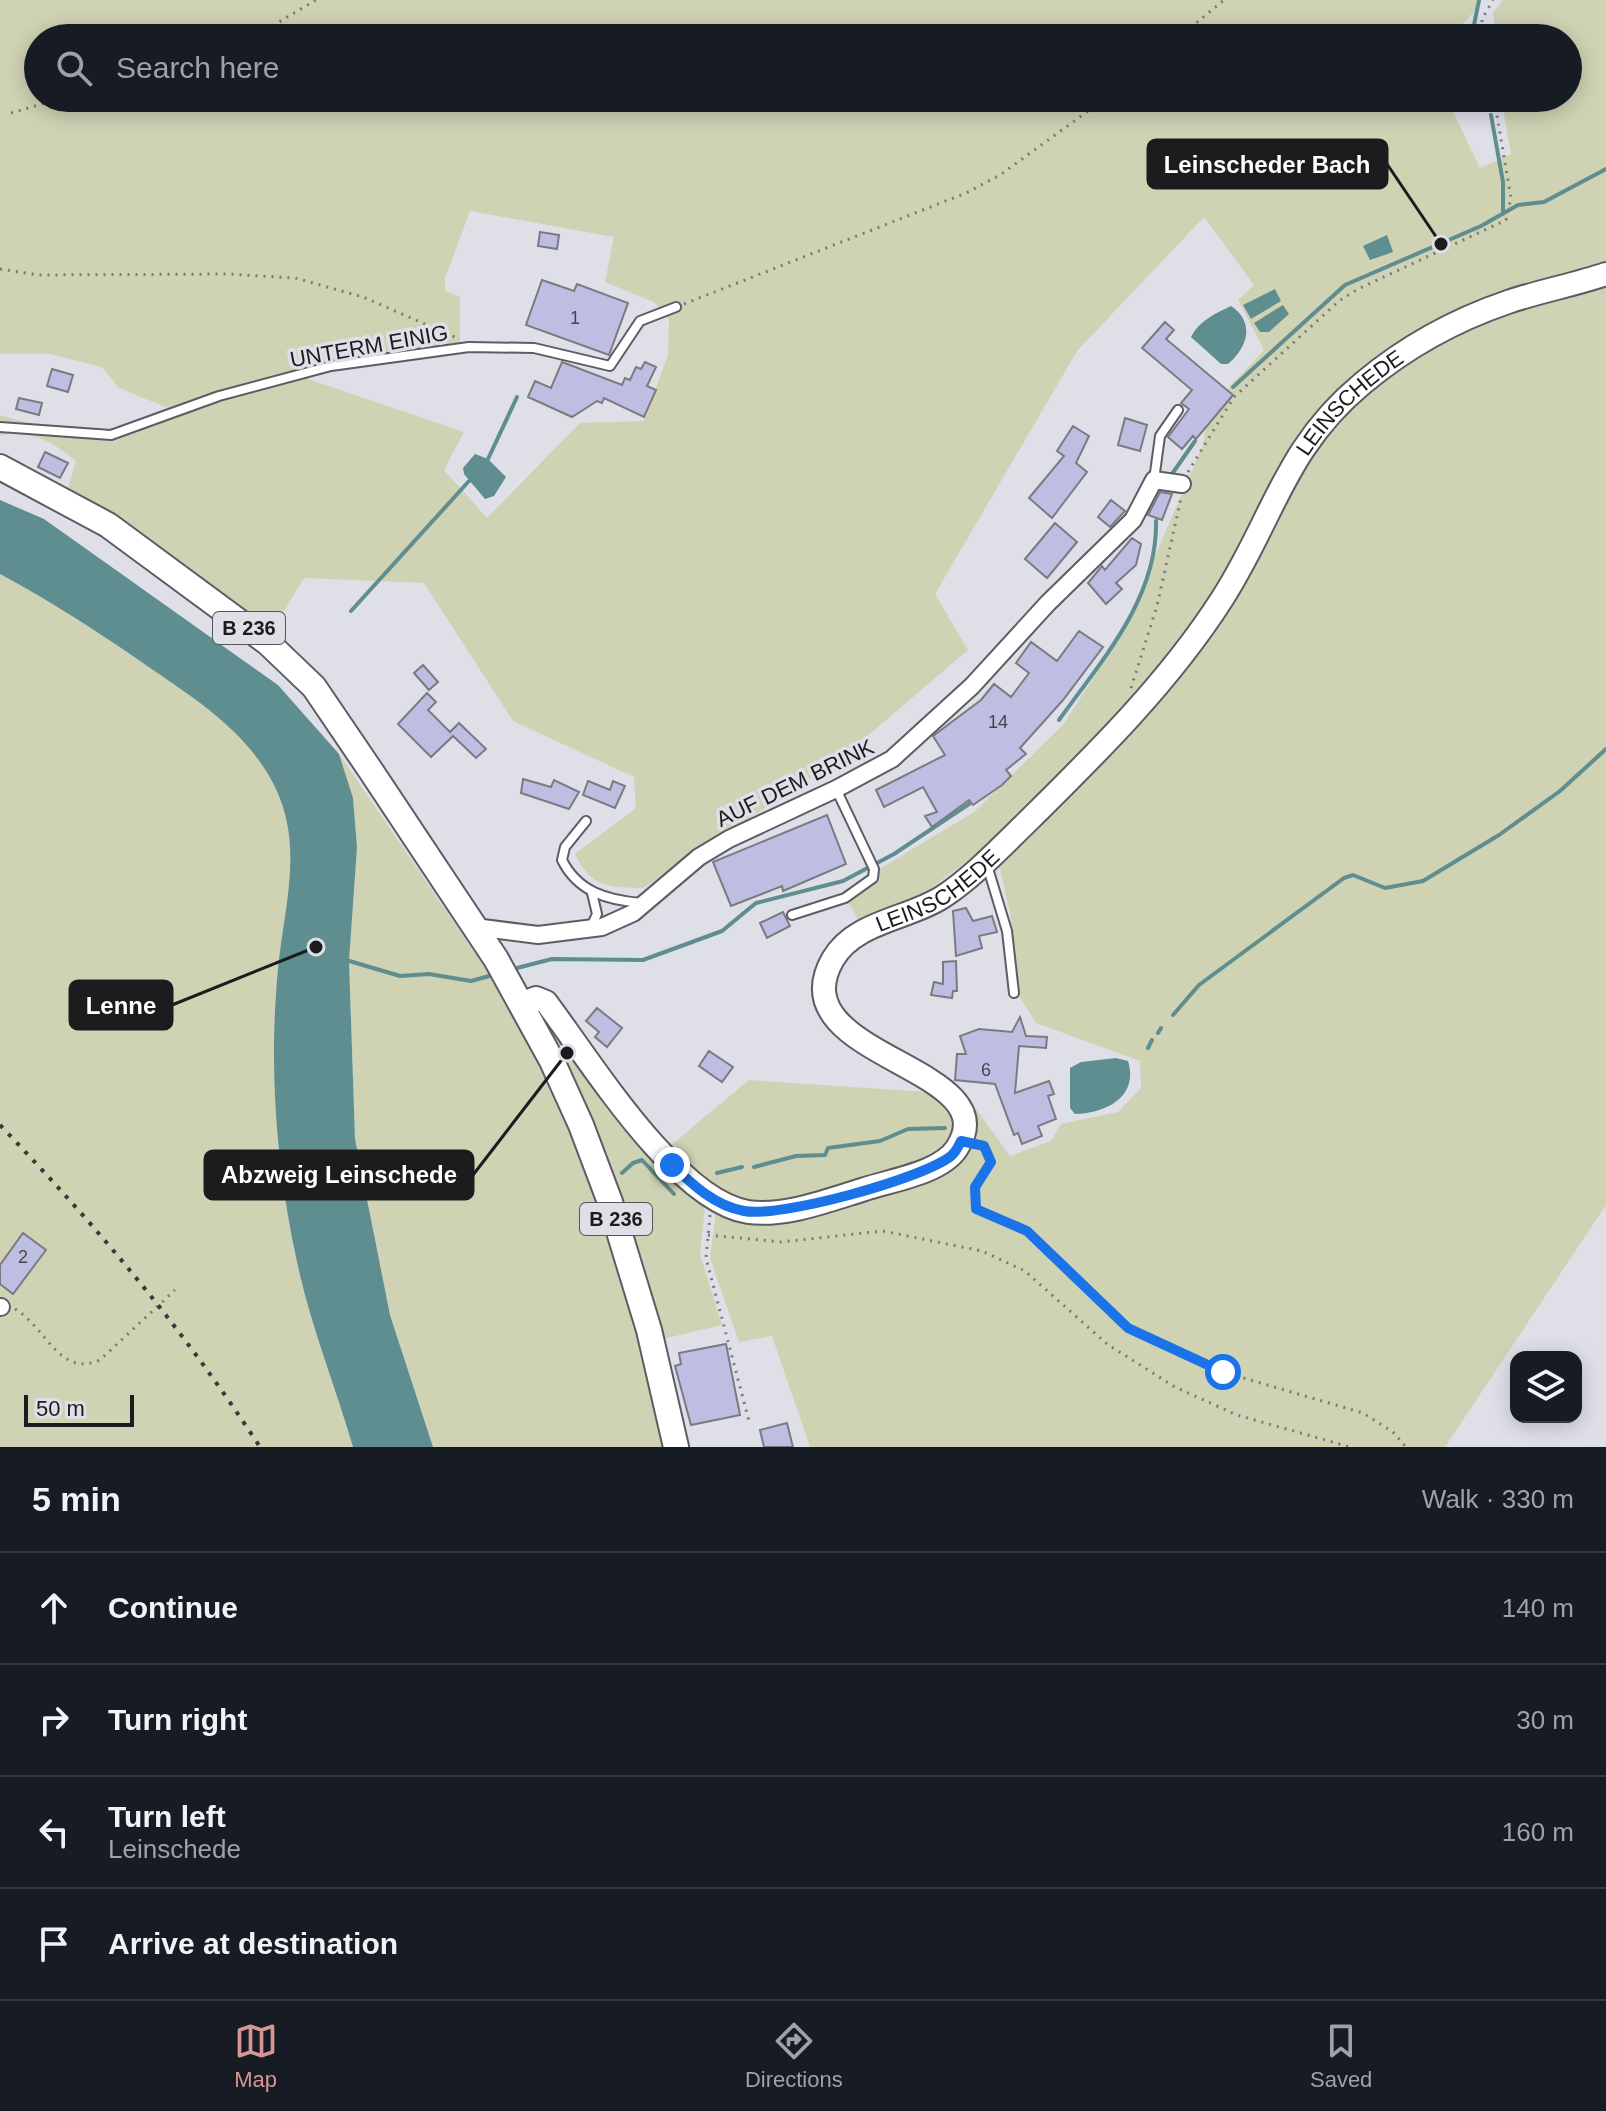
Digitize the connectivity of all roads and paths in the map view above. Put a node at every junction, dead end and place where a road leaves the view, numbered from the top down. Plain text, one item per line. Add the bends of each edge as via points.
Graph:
1 (316, 0) edge
2 (1224, 0) edge
3 (1493, 0) edge
4 (276, 24) edge
5 (1195, 24) edge
6 (1482, 24) edge
7 (24, 109) edge
8 (1087, 112) edge
9 (1496, 112) edge
10 (11, 113) dead end
11 (0, 269) edge
12 (1606, 274) edge
13 (676, 307) joint
14 (474, 346) junction
15 (1178, 410) dead end
16 (0, 427) edge
17 (0, 467) edge
18 (1154, 480) junction
19 (1182, 484) junction
20 (1128, 718) junction
21 (836, 789) junction
22 (586, 821) dead end
23 (986, 861) junction
24 (592, 893) junction
25 (646, 903) junction
26 (792, 915) dead end
27 (475, 927) junction
28 (590, 930) junction
29 (1014, 993) dead end
30 (521, 1004) junction
31 (961, 1141) junction
32 (713, 1200) junction
33 (708, 1235) junction
34 (175, 1290) dead end
35 (0, 1307) edge
36 (749, 1421) dead end
37 (676, 1447) edge
38 (1350, 1447) edge
39 (1406, 1447) edge

1 - 4 path
2 - 5 path
3 - 6 path
7 - 10 path
8 - 13 path via 966,193
9 - 19 path via 1511,198 1506,220 1339,301 1234,397
11 - 14 path via 38,275 295,278 363,297
12 - 20 main road, LEINSCHEDE via 1452,325 1390,362 1339,404 1298,455 1222,599
13 - 14 lane, UNTERM EINIG via 640,321 610,366 534,348
14 - 16 lane, UNTERM EINIG via 331,366 219,396 111,435
15 - 18 lane via 1160,436
17 - 27 main road, B 236 via 108,525 288,661 322,699
18 - 19 street
18 - 21 street, AUF DEM BRINK via 1133,520 972,686 892,759
19 - 20 path via 1161,591 1127,702
20 - 23 main road, LEINSCHEDE
21 - 25 street, AUF DEM BRINK via 729,839 699,857
21 - 26 lane via 873,878 845,898
22 - 24 lane via 565,847 562,860
23 - 29 lane via 1007,931
23 - 31 main road, LEINSCHEDE via 939,900 854,937 832,962 826,982 827,1002 843,1027 953,1097 963,1118
24 - 25 lane
24 - 28 lane via 597,914
25 - 28 street, AUF DEM BRINK
27 - 28 street, AUF DEM BRINK via 538,935
27 - 30 main road, B 236
30 - 32 main road via 536,998 546,1002 672,1165
30 - 37 main road, B 236 via 581,1125 610,1202 649,1330
31 - 32 main road via 950,1157 931,1167 808,1205 755,1213
31 - 39 path via 984,1146 991,1162 975,1187 976,1209 1027,1231 1128,1328 1223,1372 1363,1413
32 - 33 path
33 - 36 path via 706,1258
33 - 38 path via 781,1242 883,1231 982,1251 1025,1271 1107,1344 1175,1387 1237,1415
34 - 35 path via 100,1360 84,1367 71,1364 21,1313

